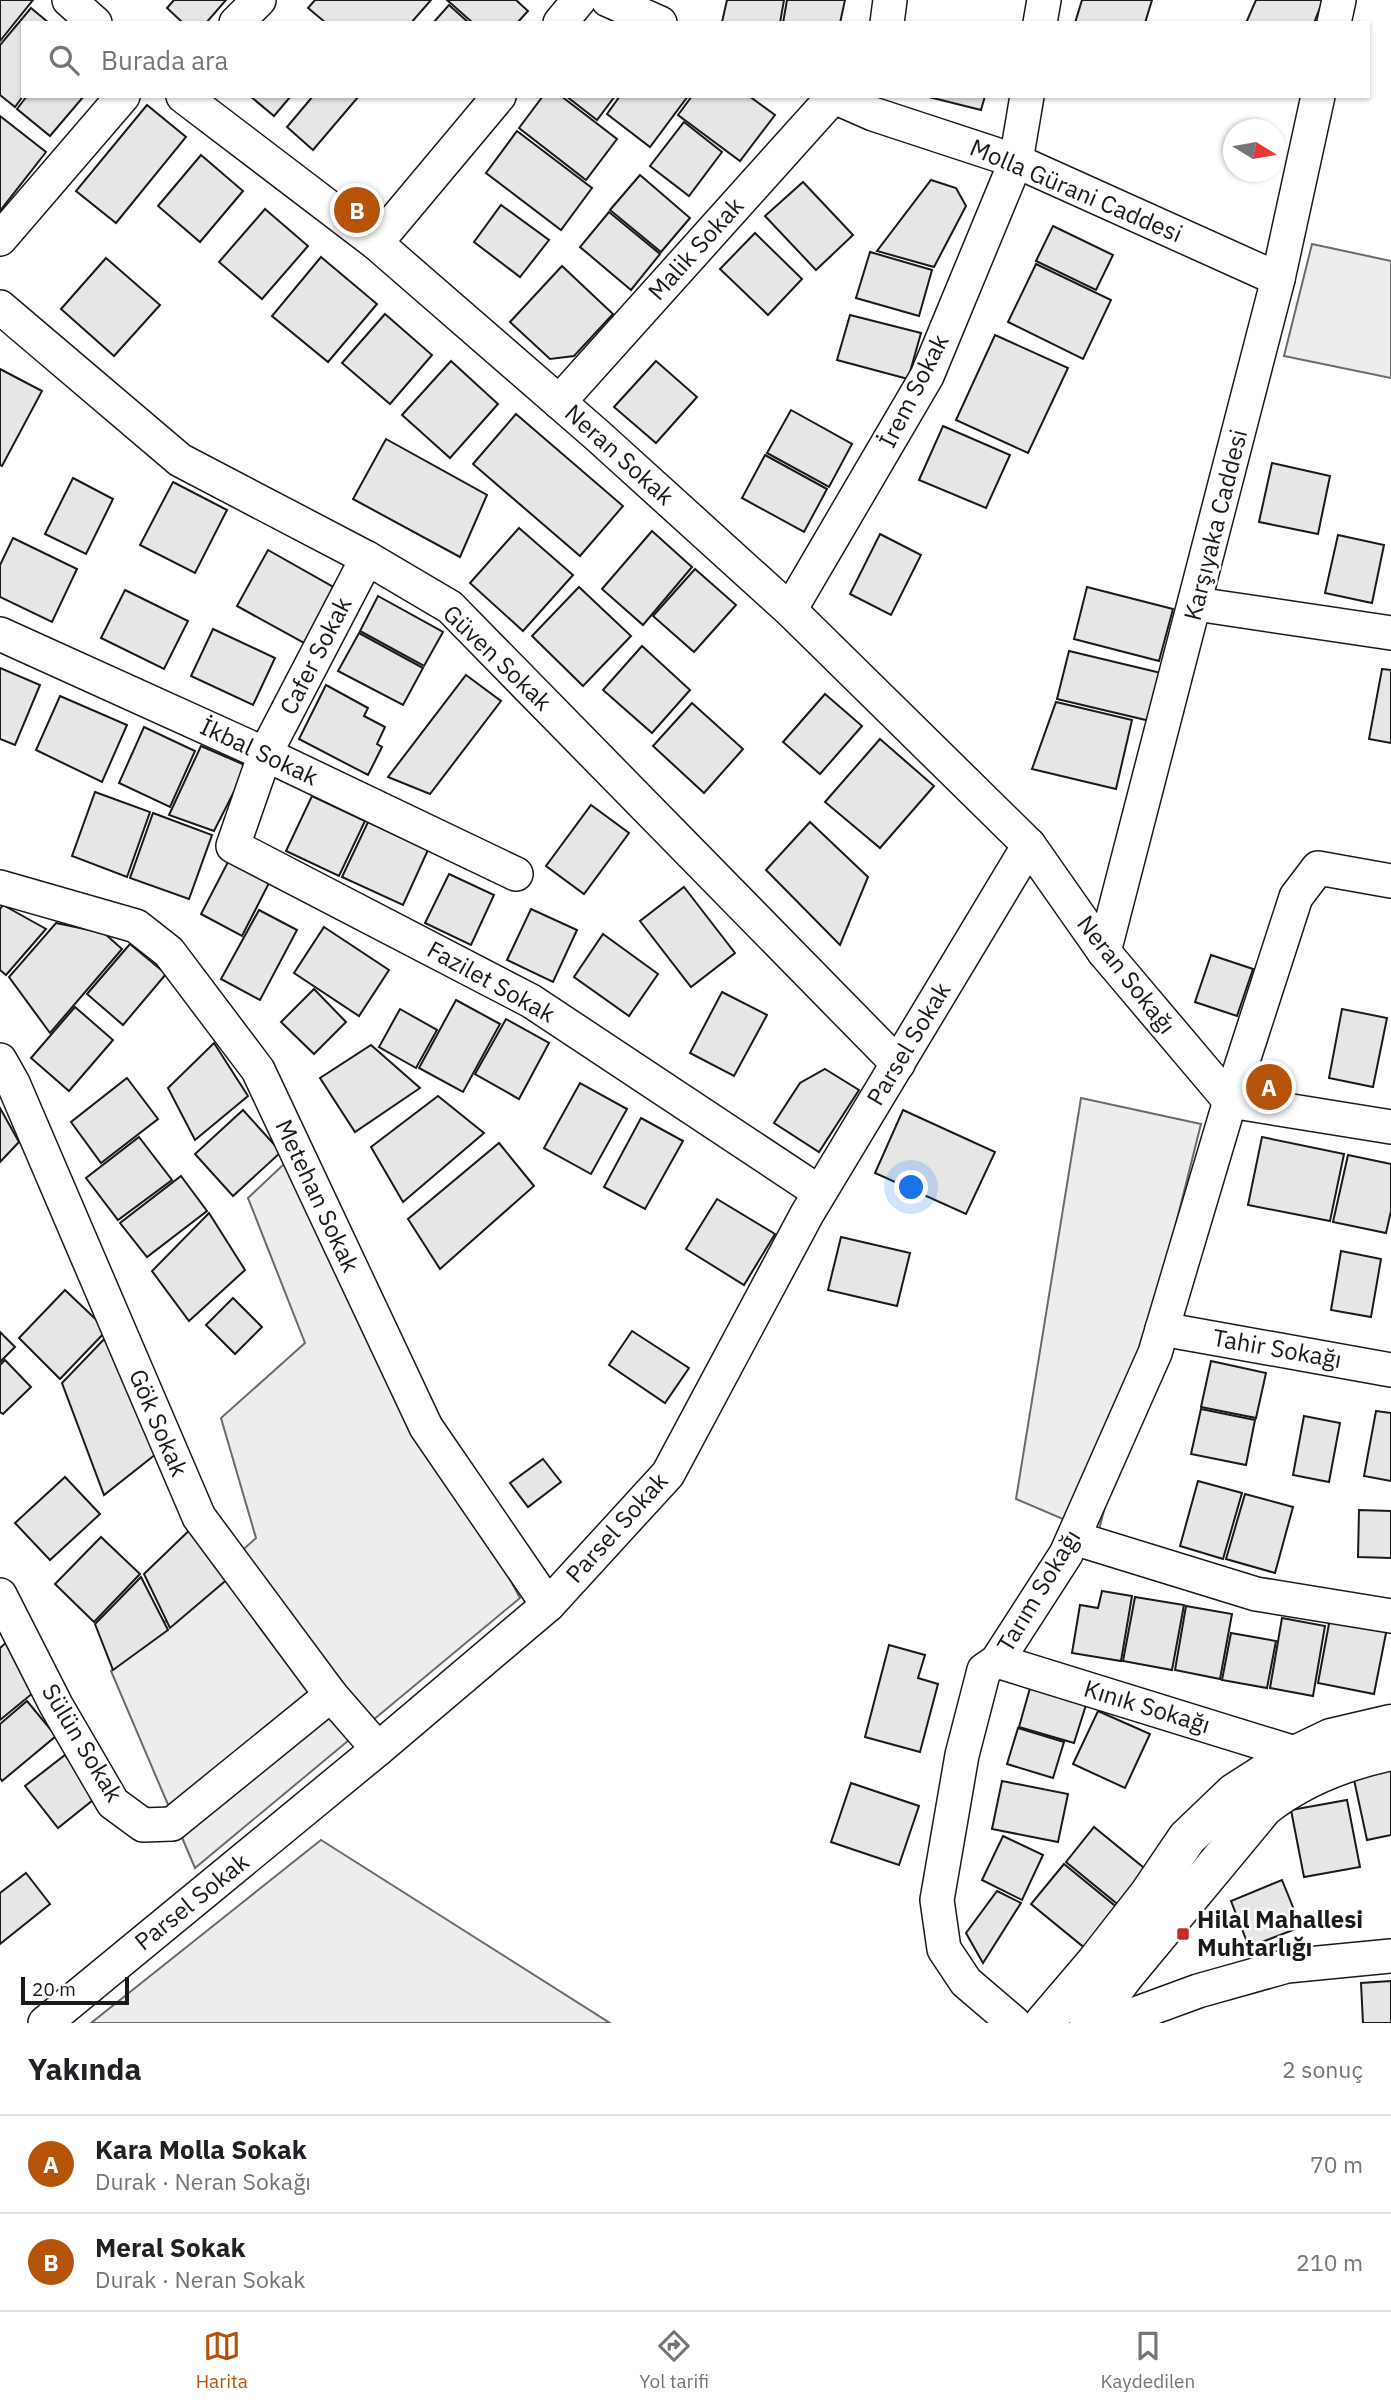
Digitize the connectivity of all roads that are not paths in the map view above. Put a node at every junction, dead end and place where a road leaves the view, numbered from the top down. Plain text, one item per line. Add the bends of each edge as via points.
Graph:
1 (69, 0) edge
2 (259, 0) edge
3 (579, 0) edge
4 (890, 0) edge
5 (1044, 0) edge
6 (1339, 0) edge
7 (613, 1) edge
8 (93, 21) edge
9 (238, 21) edge
10 (562, 21) edge
11 (656, 21) edge
12 (887, 21) edge
13 (1040, 21) edge
14 (1334, 21) edge
15 (120, 98) edge
16 (186, 98) edge
17 (497, 98) edge
18 (830, 98) edge
19 (841, 98) edge
20 (1027, 98) edge
21 (1318, 98) edge
22 (874, 105) edge
23 (1016, 161) junction
24 (0, 239) edge
25 (376, 243) junction
26 (1278, 279) junction
27 (0, 307) edge
28 (559, 402) junction
29 (367, 558) junction
30 (1196, 604) junction
31 (790, 610) junction
32 (1391, 633) edge
33 (0, 634) edge
34 (265, 754) junction
35 (1029, 845) junction
36 (516, 874) dead end
37 (1391, 881) edge
38 (0, 887) edge
39 (1104, 952) junction
40 (0, 1060) edge
41 (898, 1064) junction
42 (1230, 1101) junction
43 (1391, 1127) edge
44 (819, 1192) junction
45 (1163, 1329) junction
46 (1391, 1370) edge
47 (1074, 1538) junction
48 (0, 1595) edge
49 (548, 1605) junction
50 (1391, 1616) edge
51 (997, 1661) junction
52 (331, 1695) junction
53 (1391, 1724) edge
54 (378, 1749) junction
55 (1391, 1751) edge
56 (1298, 1754) junction
57 (1391, 1956) edge
58 (45, 2023) edge
59 (1014, 2023) edge
60 (1044, 2023) edge
61 (1089, 2023) edge
62 (1111, 2023) edge

1 - 8 street
2 - 9 street
3 - 10 street
4 - 12 street
5 - 13 street
6 - 14 street
7 - 11 street
15 - 24 street
16 - 25 street, Neran Sokak
17 - 25 street
18 - 28 street, Malik Sokak
19 - 22 street, Molla Gürani Caddesi
20 - 23 street, İrem Sokak
21 - 26 street, Karşıyaka Caddesi
22 - 23 street, Molla Gürani Caddesi
23 - 26 street, Molla Gürani Caddesi
23 - 31 street, İrem Sokak via 927,376
25 - 28 street, Neran Sokak
26 - 30 street, Karşıyaka Caddesi
27 - 29 street, Güven Sokak via 180,460
28 - 31 street, Neran Sokak
29 - 34 street, Cafer Sokak
29 - 41 street, Güven Sokak via 450,607
30 - 32 street
30 - 39 street, Karşıyaka Caddesi
31 - 35 street, Neran Sokak
33 - 34 street, İkbal Sokak
34 - 36 street, İkbal Sokak
34 - 44 street, Fazilet Sokak via 233,846 531,1001
35 - 39 street, Neran Sokağı
35 - 41 street, Parsel Sokak
37 - 42 street, Tarım Sokağı via 1318,867 1296,897
38 - 49 street, Metehan Sokak via 136,926 169,952 258,1070 426,1427
39 - 42 street, Neran Sokağı
40 - 52 street, Gök Sokak via 199,1517
41 - 44 street, Parsel Sokak
42 - 43 street
42 - 45 street, Tarım Sokağı
44 - 49 street, Parsel Sokak via 668,1474
45 - 46 street, Tahir Sokağı
45 - 47 street, Tarım Sokağı
47 - 50 street via 1256,1594
47 - 51 street, Tarım Sokağı
48 - 52 street, Sülün Sokak via 113,1803 143,1825 172,1824
49 - 54 street, Parsel Sokak
51 - 56 street, Kınık Sokağı
51 - 59 street, Tarım Sokağı via 984,1670 962,1755 937,1900 944,1949 966,1982
52 - 54 street, Gök Sokak
53 - 56 street via 1331,1738
54 - 58 street, Parsel Sokak
55 - 61 street via 1317,1773 1264,1807
56 - 60 street via 1234,1793 1187,1838 1149,1894
57 - 62 street via 1287,1966 1198,1991

